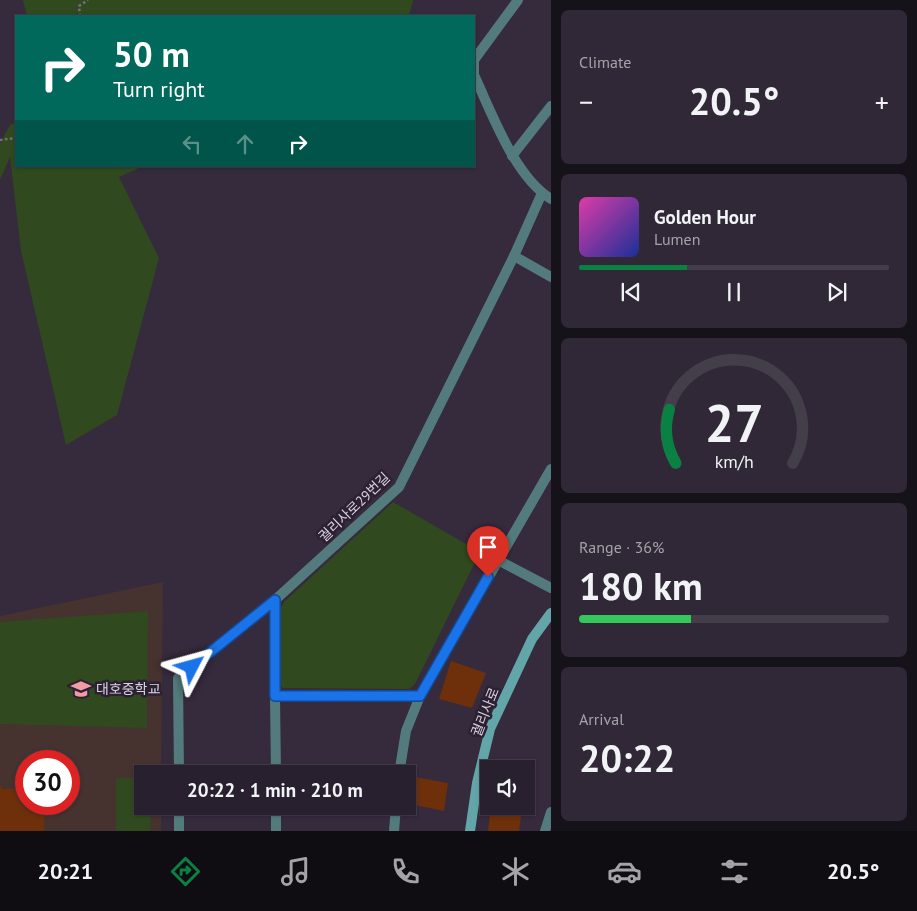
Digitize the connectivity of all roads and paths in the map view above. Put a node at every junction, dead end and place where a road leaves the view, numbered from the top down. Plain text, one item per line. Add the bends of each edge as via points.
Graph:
1 (88, 0) edge
2 (518, 0) edge
3 (80, 15) edge
4 (475, 59) edge
5 (475, 77) edge
6 (551, 106) edge
7 (15, 138) edge
8 (0, 140) edge
9 (512, 156) junction
10 (546, 196) edge
11 (514, 256) junction
12 (551, 277) edge
13 (551, 469) edge
14 (498, 560) junction
15 (551, 588) edge
16 (275, 600) junction
17 (551, 613) edge
18 (275, 696) junction
19 (420, 696) junction
20 (179, 765) edge
21 (276, 765) edge
22 (400, 765) edge
23 (551, 812) edge
24 (179, 815) edge
25 (276, 815) edge
26 (395, 815) edge
27 (179, 831) edge
28 (276, 831) edge
29 (394, 831) edge
30 (470, 831) edge
31 (545, 831) edge

1 - 3 path via 79,6
2 - 4 street
5 - 9 street
6 - 9 street
7 - 8 path
9 - 10 street
10 - 11 street, 궐리사로29번길
11 - 12 street
11 - 16 street, 궐리사로29번길 via 398,487
13 - 14 street
14 - 15 street
14 - 19 street
16 - 18 street
16 - 20 street, 궐리사로29번길 via 178,678
17 - 30 street, 궐리사로 via 532,639 490,728
18 - 19 street
18 - 21 street
19 - 22 street via 406,732
23 - 31 street
24 - 27 street
25 - 28 street
26 - 29 street

